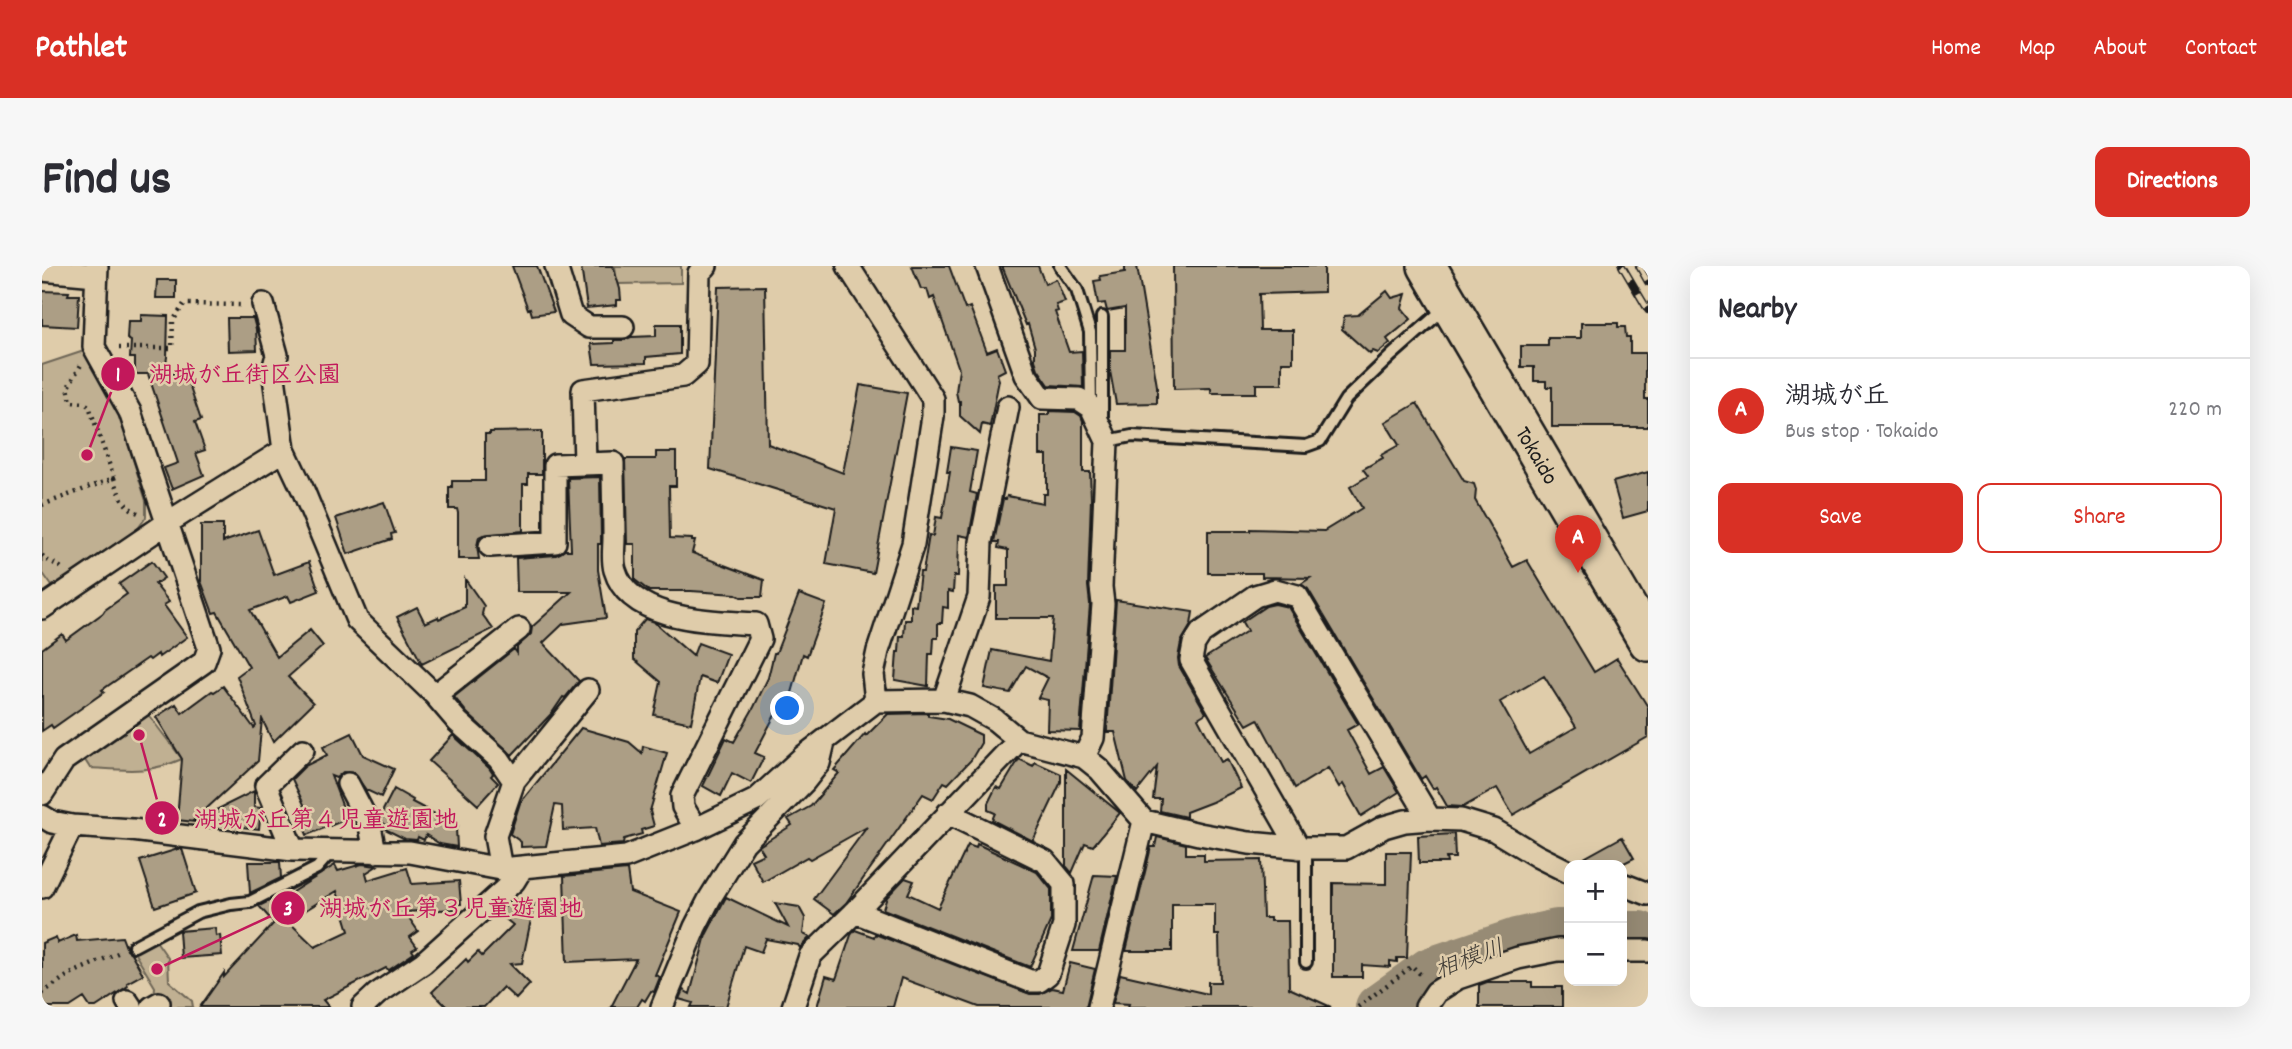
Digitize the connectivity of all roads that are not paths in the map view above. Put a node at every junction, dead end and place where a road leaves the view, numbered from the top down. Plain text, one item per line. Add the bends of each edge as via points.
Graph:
1 (556, 266) edge
2 (706, 266) edge
3 (848, 266) edge
4 (987, 266) edge
5 (1060, 266) edge
6 (1427, 266) edge
7 (42, 270) edge
8 (97, 271) edge
9 (264, 304) road end
10 (1450, 304) junction
11 (1102, 317) dead end
12 (623, 327) dead end
13 (1008, 407) dead end
14 (1091, 407) junction
15 (1104, 434) junction
16 (284, 450) junction
17 (584, 464) junction
18 (167, 523) junction
19 (490, 546) dead end
20 (42, 608) edge
21 (519, 629) dead end
22 (1648, 642) edge
23 (588, 690) dead end
24 (435, 695) junction
25 (944, 700) junction
26 (876, 701) junction
27 (1019, 740) junction
28 (824, 742) junction
29 (303, 750) dead end
30 (1084, 757) junction
31 (514, 781) junction
32 (348, 784) dead end
33 (42, 794) edge
34 (948, 813) junction
35 (42, 816) edge
36 (1430, 819) junction
37 (1144, 821) junction
38 (72, 826) junction
39 (696, 828) junction
40 (1302, 848) junction
41 (293, 850) junction
42 (332, 851) junction
43 (375, 852) junction
44 (522, 868) junction
45 (501, 869) junction
46 (1564, 870) edge
47 (1627, 886) edge
48 (42, 887) edge
49 (1648, 894) edge
50 (855, 912) junction
51 (134, 946) road end
52 (1564, 950) edge
53 (1627, 951) edge
54 (1648, 951) edge
55 (1306, 962) dead end
56 (363, 1007) edge
57 (662, 1007) edge
58 (793, 1007) edge
59 (1099, 1007) edge
60 (1426, 1007) edge

1 - 12 street via 572,315 589,327
2 - 17 street via 699,274 697,364 683,376 583,390
3 - 26 street via 933,399 913,544 877,651 873,674
4 - 14 street via 1026,375 1042,398 1079,399
5 - 14 lane via 1077,290 1090,332
6 - 10 highway, Tokaido
7 - 8 street
8 - 18 street via 94,347 130,412
9 - 16 street via 277,355 273,370
10 - 15 lane via 1346,399 1320,441 1306,446
10 - 22 highway, Tokaido
11 - 15 lane
13 - 25 street via 981,542 979,597
14 - 15 street
15 - 30 street via 1103,604 1093,738
16 - 18 street
16 - 24 street via 357,620
17 - 19 street via 555,465 555,542
17 - 39 street via 613,463 615,569 624,589 641,603 666,613 756,624 760,639 682,796
18 - 20 street
18 - 33 street via 209,648 204,662 64,760
21 - 24 street
23 - 31 street
24 - 31 street via 499,759
25 - 26 street
25 - 27 street via 970,706
26 - 28 street
27 - 30 street
27 - 34 street
28 - 39 street via 756,800
28 - 57 street via 819,763 744,843 710,898
29 - 41 street via 266,786
30 - 37 street
31 - 45 street via 495,836
32 - 43 street via 370,826
34 - 50 street
34 - 50 street via 1045,861 1064,884 1064,925 1048,974 1030,981
35 - 38 street
36 - 40 street via 1384,827 1346,848
36 - 40 street via 1297,596 1275,590 1255,596 1200,634 1191,660
36 - 46 street via 1461,820 1494,830
37 - 40 street via 1211,837
37 - 59 street
38 - 41 street
38 - 48 street
39 - 44 street via 626,857
40 - 55 lane
41 - 42 street
42 - 43 street
42 - 51 lane via 317,868 250,902 198,912
43 - 45 street via 410,852
44 - 45 street
44 - 56 street via 514,881 423,963
47 - 49 street
50 - 58 street via 810,956
52 - 60 street via 1518,958 1458,978 1436,992
53 - 54 street

